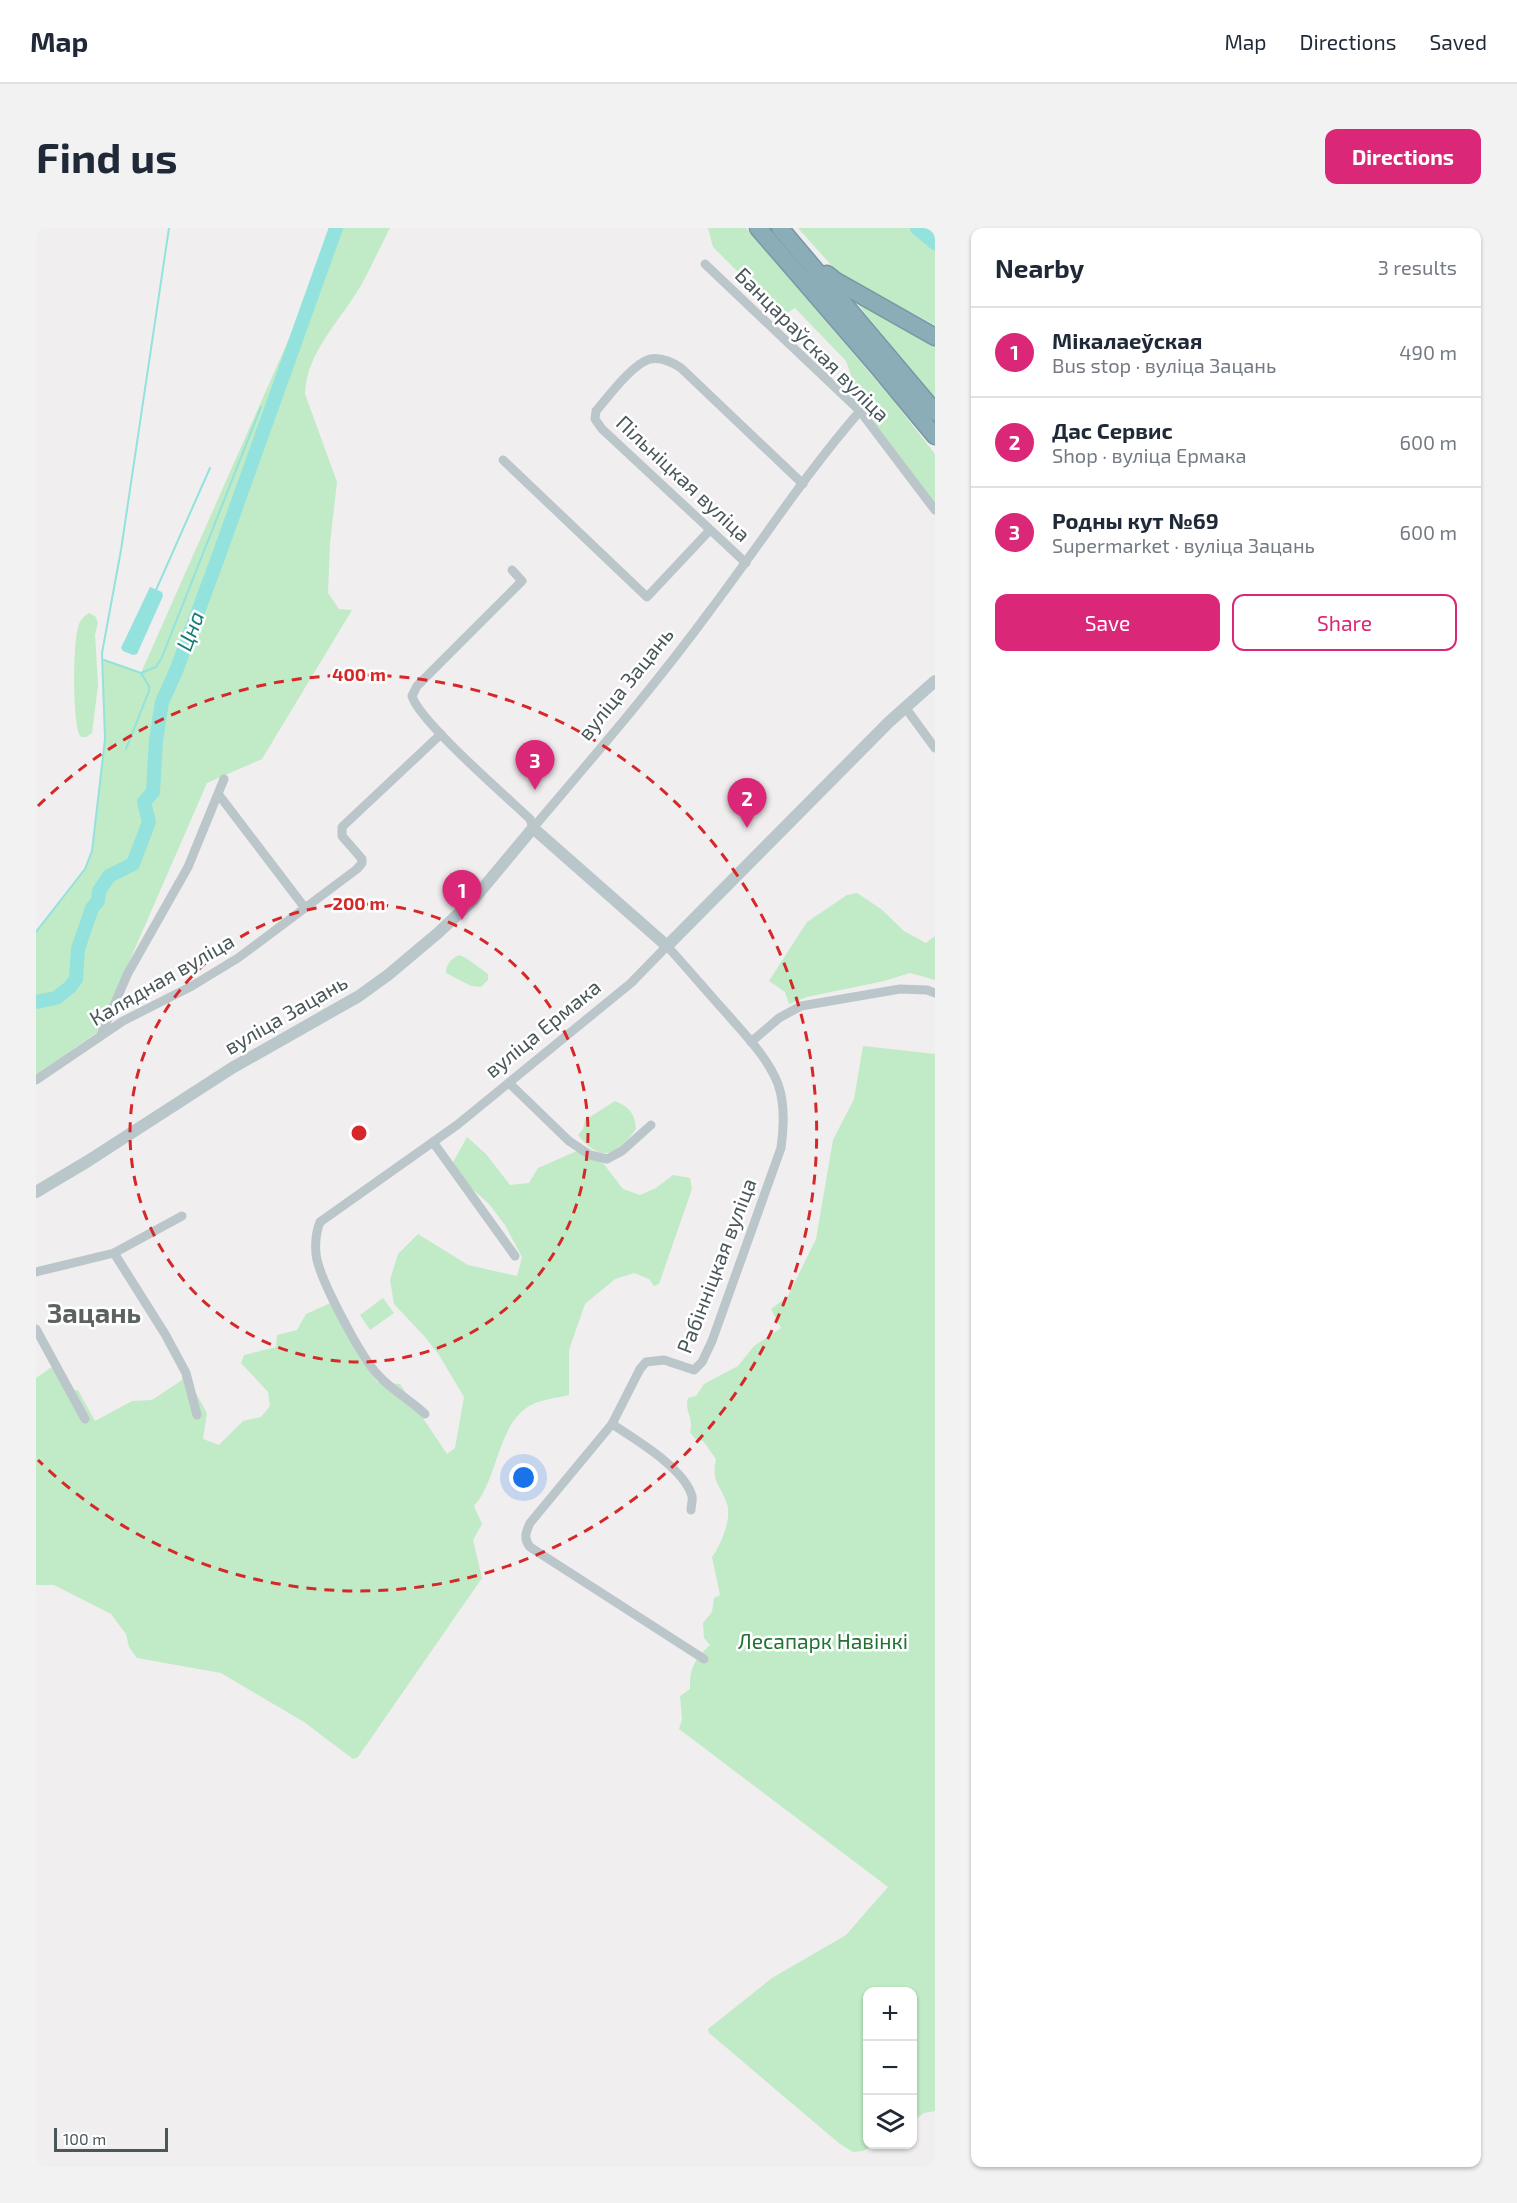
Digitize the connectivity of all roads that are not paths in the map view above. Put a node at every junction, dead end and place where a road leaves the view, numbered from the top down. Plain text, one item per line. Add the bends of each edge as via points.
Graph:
1 (758, 228) edge
2 (780, 228) edge
3 (805, 257) junction
4 (705, 264) dead end
5 (935, 337) edge
6 (860, 411) junction
7 (935, 411) edge
8 (935, 436) edge
9 (503, 460) dead end
10 (804, 484) junction
11 (935, 510) edge
12 (710, 530) junction
13 (746, 563) junction
14 (512, 570) dead end
15 (935, 681) edge
16 (906, 707) junction
17 (441, 734) junction
18 (935, 748) edge
19 (224, 779) dead end
20 (219, 795) junction
21 (533, 828) junction
22 (305, 908) junction
23 (668, 946) junction
24 (935, 993) edge
25 (101, 1035) junction
26 (751, 1042) junction
27 (36, 1080) edge
28 (509, 1083) junction
29 (651, 1125) dead end
30 (433, 1142) junction
31 (36, 1192) edge
32 (182, 1216) dead end
33 (114, 1253) junction
34 (515, 1256) dead end
35 (36, 1272) edge
36 (36, 1329) edge
37 (425, 1414) dead end
38 (197, 1415) dead end
39 (85, 1419) dead end
40 (612, 1424) junction
41 (691, 1510) dead end
42 (704, 1659) dead end

1 - 8 highway
2 - 3 highway
3 - 5 highway via 836,281
3 - 7 highway
4 - 6 street, Банцараўская вуліца
6 - 10 street, вуліца Зацань
6 - 11 street, Банцараўская вуліца
9 - 12 street via 647,597
10 - 12 street, Пільніцкая вуліца via 681,368 671,361 651,359 635,368 596,411 595,419
10 - 13 street, вуліца Зацань
12 - 13 street, Пільніцкая вуліца
13 - 21 street, вуліца Зацань
14 - 17 street via 522,581 412,692 414,703
15 - 16 street, вуліца Ермака
16 - 18 street
16 - 23 street, вуліца Ермака
17 - 21 street via 530,819
17 - 22 street, Калядная вуліца via 342,827 342,836 361,857 361,865
19 - 20 street
20 - 22 street
20 - 25 street via 188,867 128,973
21 - 23 street
21 - 31 street, вуліца Зацань via 473,900 388,975
22 - 25 street, Калядная вуліца via 238,958
23 - 26 street, Рабінніцкая вуліца
23 - 28 street, вуліца Ермака via 631,983
24 - 26 street via 900,989 801,1006 779,1018
25 - 27 street, Калядная вуліца
26 - 40 street, Рабінніцкая вуліца via 777,1083 783,1113 781,1148 712,1341 694,1370 664,1360 646,1362
28 - 29 street via 569,1141 590,1155 607,1159
28 - 30 street, вуліца Ермака
30 - 34 street
30 - 37 street, вуліца Ермака via 333,1211 320,1222 316,1232 316,1255 323,1274 367,1362
32 - 33 street
33 - 35 street
33 - 38 street via 186,1373
36 - 39 street
40 - 41 street via 670,1464 693,1498
40 - 42 street, Рабінніцкая вуліца via 530,1523 526,1542

